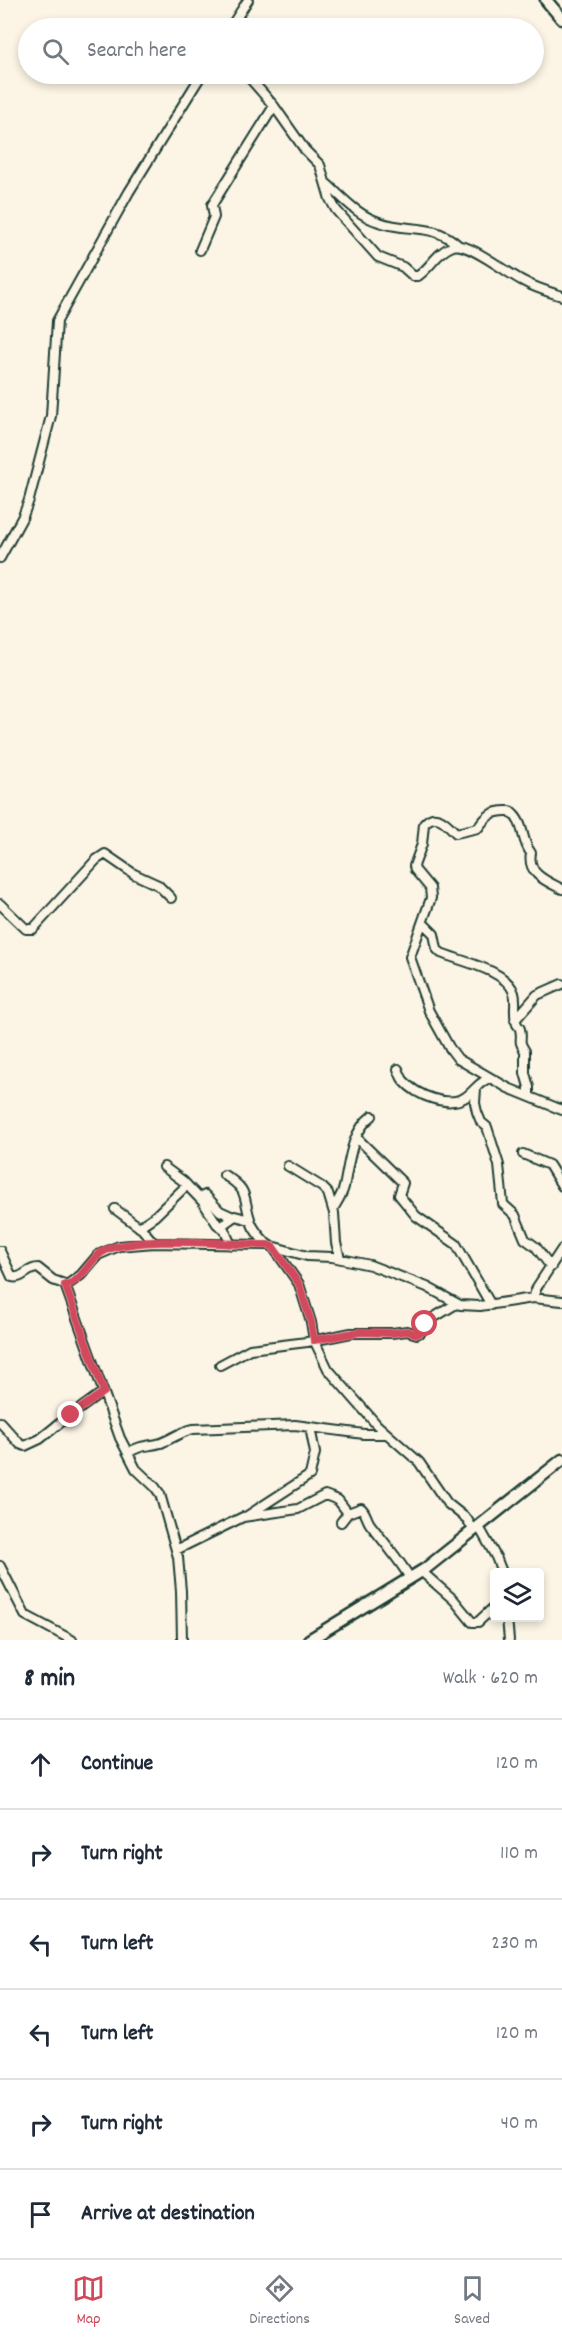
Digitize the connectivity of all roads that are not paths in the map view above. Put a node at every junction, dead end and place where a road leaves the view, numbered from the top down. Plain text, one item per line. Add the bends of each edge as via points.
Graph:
1 (248, 0) edge
2 (546, 0) edge
3 (236, 18) edge
4 (562, 19) edge
5 (196, 84) edge
6 (255, 84) edge
7 (274, 106) junction
8 (326, 183) junction
9 (458, 245) junction
10 (200, 250) dead end
11 (562, 296) edge
12 (0, 558) edge
13 (562, 889) edge
14 (171, 898) dead end
15 (0, 904) edge
16 (423, 923) junction
17 (562, 984) edge
18 (515, 1020) junction
19 (398, 1069) dead end
20 (490, 1078) junction
21 (476, 1089) junction
22 (528, 1095) junction
23 (562, 1110) edge
24 (372, 1116) dead end
25 (356, 1137) junction
26 (523, 1154) dead end
27 (288, 1166) dead end
28 (164, 1167) dead end
29 (224, 1175) dead end
30 (187, 1185) junction
31 (562, 1186) edge
32 (199, 1198) junction
33 (115, 1209) dead end
34 (333, 1209) junction
35 (233, 1217) junction
36 (250, 1220) junction
37 (220, 1226) junction
38 (139, 1227) junction
39 (154, 1243) junction
40 (231, 1245) junction
41 (270, 1246) junction
42 (562, 1249) edge
43 (0, 1251) edge
44 (340, 1258) junction
45 (551, 1266) junction
46 (65, 1285) junction
47 (533, 1298) junction
48 (562, 1301) edge
49 (456, 1304) junction
50 (491, 1305) junction
51 (314, 1340) junction
52 (220, 1365) dead end
53 (104, 1392) junction
54 (0, 1422) edge
55 (310, 1426) junction
56 (386, 1434) junction
57 (128, 1453) junction
58 (562, 1460) edge
59 (348, 1513) junction
60 (245, 1516) junction
61 (341, 1522) dead end
62 (477, 1529) junction
63 (176, 1550) junction
64 (0, 1566) edge
65 (500, 1568) edge
66 (421, 1571) junction
67 (410, 1578) junction
68 (490, 1611) edge
69 (507, 1622) edge
70 (313, 1639) edge
71 (72, 1640) edge
72 (182, 1640) edge
73 (509, 1640) edge

1 - 3 street
2 - 4 street
5 - 12 street via 129,192 57,321 51,416 29,500
6 - 7 street
7 - 8 street via 320,165
7 - 10 street via 212,206 214,217
8 - 9 street via 350,207 372,219 440,232
8 - 9 street via 333,206 373,252 413,276 423,272 444,251
9 - 11 street via 522,281
13 - 16 street via 532,869 522,828 510,812 492,813 478,828 460,834 444,820 431,818 424,824 422,844 414,862 431,893
14 - 15 street via 158,885 105,854 33,929 26,929
16 - 18 street via 434,934 441,953 484,968 512,988
16 - 20 street via 410,957 429,1011 453,1055
17 - 18 street via 537,995
18 - 22 street via 525,1051
19 - 21 street via 405,1082 435,1099 453,1103
20 - 21 street
20 - 22 street
21 - 45 street via 477,1112 487,1127 499,1165 503,1204 515,1215 525,1239
22 - 23 street
24 - 25 street
25 - 34 street via 344,1188
25 - 50 street via 403,1183 399,1195 416,1216 456,1245
26 - 31 street via 549,1165
27 - 34 street via 326,1190
28 - 30 street
29 - 36 street via 239,1184
30 - 32 street
30 - 38 street
32 - 35 street via 205,1195
32 - 37 street
33 - 38 street
34 - 44 street
35 - 36 street
35 - 37 street
36 - 41 street
37 - 40 street
38 - 39 street
39 - 40 street
39 - 46 street via 104,1251 75,1281
40 - 41 street
41 - 44 street via 307,1256
41 - 51 street via 299,1284
42 - 45 street
43 - 46 street via 12,1277 35,1268
44 - 49 street via 427,1287
45 - 47 street
46 - 53 street
47 - 48 street
47 - 50 street
49 - 50 street
49 - 51 street via 428,1321 417,1334 360,1332
51 - 52 street via 250,1349
51 - 56 street via 328,1369
53 - 54 street via 25,1446
53 - 57 street
55 - 56 street
55 - 57 street via 193,1429
55 - 60 street via 315,1453 310,1475
56 - 62 street via 419,1462 447,1503
57 - 63 street via 141,1475 160,1494
58 - 62 street
59 - 60 street via 338,1500 325,1495 298,1509
59 - 61 street
59 - 67 street via 363,1509
60 - 63 street
62 - 65 street
62 - 66 street
63 - 72 street
64 - 71 street via 25,1615
66 - 67 street
66 - 68 street via 472,1622 478,1622
67 - 70 street
69 - 73 street

